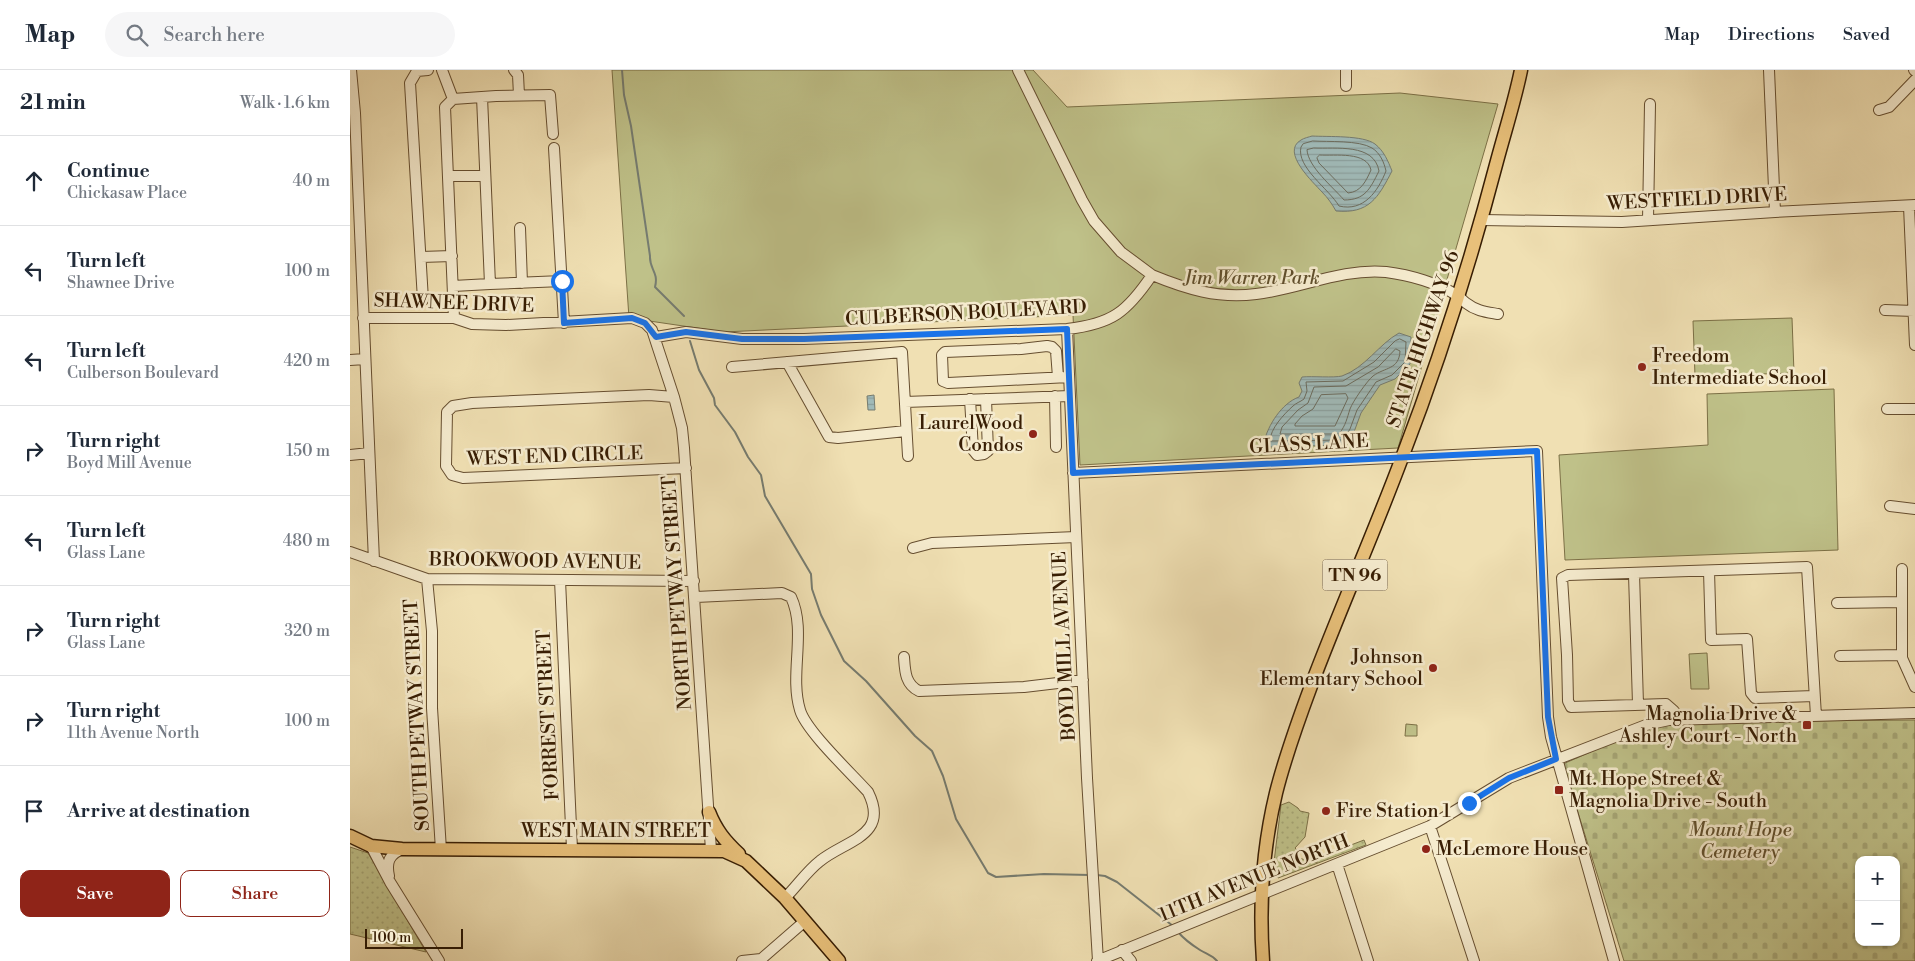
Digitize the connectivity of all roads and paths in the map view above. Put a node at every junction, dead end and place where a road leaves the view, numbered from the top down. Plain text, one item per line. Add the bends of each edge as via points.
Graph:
1 (351, 70) edge
2 (428, 70) edge
3 (442, 70) edge
4 (514, 70) edge
5 (1018, 70) edge
6 (1346, 70) edge
7 (1521, 70) edge
8 (1769, 70) edge
9 (1915, 80) edge
10 (1346, 86) dead end
11 (521, 95) junction
12 (482, 97) junction
13 (454, 100) junction
14 (1650, 104) dead end
15 (1879, 110) dead end
16 (352, 113) edge
17 (553, 134) dead end
18 (554, 148) dead end
19 (448, 176) junction
20 (485, 176) junction
21 (1912, 206) edge
22 (1776, 212) junction
23 (1482, 220) junction
24 (1648, 220) junction
25 (520, 228) dead end
26 (452, 256) junction
27 (355, 257) edge
28 (420, 257) junction
29 (1152, 275) junction
30 (562, 281) junction
31 (522, 283) junction
32 (490, 284) junction
33 (453, 286) junction
34 (1458, 296) junction
35 (423, 300) dead end
36 (1885, 310) dead end
37 (1914, 311) edge
38 (1498, 314) dead end
39 (363, 318) junction
40 (454, 318) junction
41 (564, 323) junction
42 (1067, 329) junction
43 (656, 337) junction
44 (1915, 345) edge
45 (365, 359) junction
46 (350, 360) edge
47 (787, 362) junction
48 (732, 367) dead end
49 (1069, 377) junction
50 (1058, 378) junction
51 (674, 396) junction
52 (1055, 396) junction
53 (1070, 396) junction
54 (970, 399) junction
55 (986, 399) junction
56 (905, 402) junction
57 (1887, 409) dead end
58 (1915, 409) edge
59 (906, 431) junction
60 (1056, 447) dead end
61 (369, 453) junction
62 (350, 455) edge
63 (908, 456) dead end
64 (1402, 458) junction
65 (686, 468) junction
66 (1073, 473) junction
67 (1890, 506) dead end
68 (1915, 509) edge
69 (1076, 536) junction
70 (914, 548) dead end
71 (350, 552) edge
72 (374, 561) junction
73 (1902, 569) dead end
74 (1709, 571) junction
75 (1634, 574) junction
76 (427, 579) junction
77 (560, 580) junction
78 (694, 582) junction
79 (696, 597) junction
80 (1902, 602) junction
81 (1837, 603) dead end
82 (1902, 655) junction
83 (1840, 656) dead end
84 (904, 657) dead end
85 (1083, 680) junction
86 (1915, 687) edge
87 (1814, 696) junction
88 (1638, 704) junction
89 (1915, 713) edge
90 (1816, 716) junction
91 (1674, 720) junction
92 (1556, 759) junction
93 (708, 812) junction
94 (1430, 826) junction
95 (350, 836) edge
96 (371, 846) junction
97 (402, 849) junction
98 (572, 849) junction
99 (441, 850) junction
100 (711, 850) junction
101 (746, 861) junction
102 (1337, 864) junction
103 (390, 882) junction
104 (1262, 894) junction
105 (785, 898) junction
106 (805, 921) junction
107 (1122, 950) junction
108 (760, 960) edge
109 (440, 961) edge
110 (742, 961) edge
111 (839, 961) edge
112 (1098, 961) edge
113 (1131, 961) edge
114 (1263, 961) edge
115 (1368, 961) edge
116 (1474, 961) edge
117 (1614, 961) edge

1 - 16 street
2 - 28 street via 417,71 410,83
3 - 13 street
4 - 11 street via 518,75
5 - 29 street via 1094,221 1121,252
6 - 10 street
7 - 23 main road, STATE HIGHWAY 96 / TN 96
8 - 22 street
9 - 15 street via 1889,107
11 - 12 street
11 - 17 street via 550,95
12 - 13 street
12 - 20 street
13 - 19 street via 445,107
14 - 24 street
16 - 27 street
18 - 30 street
19 - 20 street
19 - 26 street
20 - 32 street
21 - 22 street, WESTFIELD DRIVE
21 - 37 street
22 - 24 street, WESTFIELD DRIVE
23 - 24 street, WESTFIELD DRIVE
23 - 34 main road, STATE HIGHWAY 96 / TN 96
25 - 31 street
26 - 28 street
26 - 33 street
27 - 39 street
28 - 35 street
29 - 34 street via 1180,287 1238,296 1278,290 1331,276 1375,271 1429,282
29 - 42 street, CULBERSON BOULEVARD via 1128,307 1113,317 1098,324
30 - 31 street
30 - 41 street
31 - 32 street
32 - 33 street
33 - 40 street
34 - 38 street via 1474,309
34 - 64 main road, STATE HIGHWAY 96 / TN 96
36 - 37 street
37 - 44 street
39 - 40 street, SHAWNEE DRIVE
39 - 45 street
40 - 41 street, SHAWNEE DRIVE via 472,324
41 - 43 street, SHAWNEE DRIVE via 632,318 645,323
42 - 43 street, CULBERSON BOULEVARD via 751,339 686,332
42 - 49 street, BOYD MILL AVENUE
43 - 51 street, NORTH PETWAY STREET
45 - 46 street
45 - 61 street
47 - 48 street
47 - 56 street via 902,352
47 - 59 street via 829,436 838,438
49 - 50 street
49 - 53 street, BOYD MILL AVENUE
50 - 50 street via 948,383 943,381 942,355 945,352 1047,346 1056,351
51 - 65 street, NORTH PETWAY STREET via 682,428
51 - 65 street, WEST END CIRCLE via 482,402 453,406 447,412 446,466 452,475 463,478
52 - 53 street
52 - 55 street
52 - 60 street
53 - 66 street, BOYD MILL AVENUE
54 - 55 street
54 - 55 street via 973,450 977,455 988,451
54 - 56 street
56 - 59 street
57 - 58 street
59 - 63 street
61 - 62 street
61 - 72 street
64 - 66 street, GLASS LANE
64 - 92 street, GLASS LANE via 1537,451 1548,717
64 - 104 main road, STATE HIGHWAY 96 / TN 96 via 1295,730 1274,803
65 - 78 street, NORTH PETWAY STREET
66 - 69 street, BOYD MILL AVENUE
67 - 68 street
69 - 70 street via 932,544
69 - 85 street, BOYD MILL AVENUE
71 - 72 street, BROOKWOOD AVENUE
72 - 76 street, BROOKWOOD AVENUE
73 - 80 street
74 - 75 street
74 - 87 street via 1711,640 1747,639 1751,693 1755,698
74 - 87 street via 1807,567
75 - 88 street
75 - 88 street via 1568,575 1562,578 1568,701 1571,706
76 - 77 street, BROOKWOOD AVENUE
76 - 99 street, SOUTH PETWAY STREET
77 - 78 street, BROOKWOOD AVENUE
77 - 98 street, FORREST STREET
78 - 79 street, NORTH PETWAY STREET
79 - 93 street, NORTH PETWAY STREET
79 - 105 street via 782,593 791,596 797,609 800,712 809,727 868,792 874,804 871,828 820,861
80 - 81 street
80 - 82 street
82 - 83 street
82 - 86 street
84 - 85 street via 907,678 919,691 1024,687
85 - 112 street, BOYD MILL AVENUE
87 - 90 street
88 - 91 street via 1666,704 1674,711
89 - 90 street, 11TH AVENUE NORTH
90 - 91 street, 11TH AVENUE NORTH
91 - 92 street, 11TH AVENUE NORTH via 1646,725
92 - 94 street, 11TH AVENUE NORTH via 1509,778
92 - 117 street
93 - 100 street, NORTH PETWAY STREET
93 - 101 main road via 724,840
94 - 102 street, 11TH AVENUE NORTH
94 - 116 street
95 - 96 main road, WEST MAIN STREET
96 - 97 main road, WEST MAIN STREET
96 - 103 street
97 - 99 main road, WEST MAIN STREET
97 - 103 street via 388,862
98 - 99 main road, WEST MAIN STREET
98 - 100 main road, WEST MAIN STREET
100 - 101 main road, WEST MAIN STREET via 724,851
101 - 105 main road, WEST MAIN STREET
102 - 104 street, 11TH AVENUE NORTH
102 - 115 street
103 - 109 street
104 - 107 street, 11TH AVENUE NORTH
104 - 114 main road, STATE HIGHWAY 96 / TN 96
105 - 106 main road, WEST MAIN STREET
106 - 108 street
106 - 111 main road, WEST MAIN STREET
107 - 112 street, 11TH AVENUE NORTH
107 - 113 street
108 - 110 street

